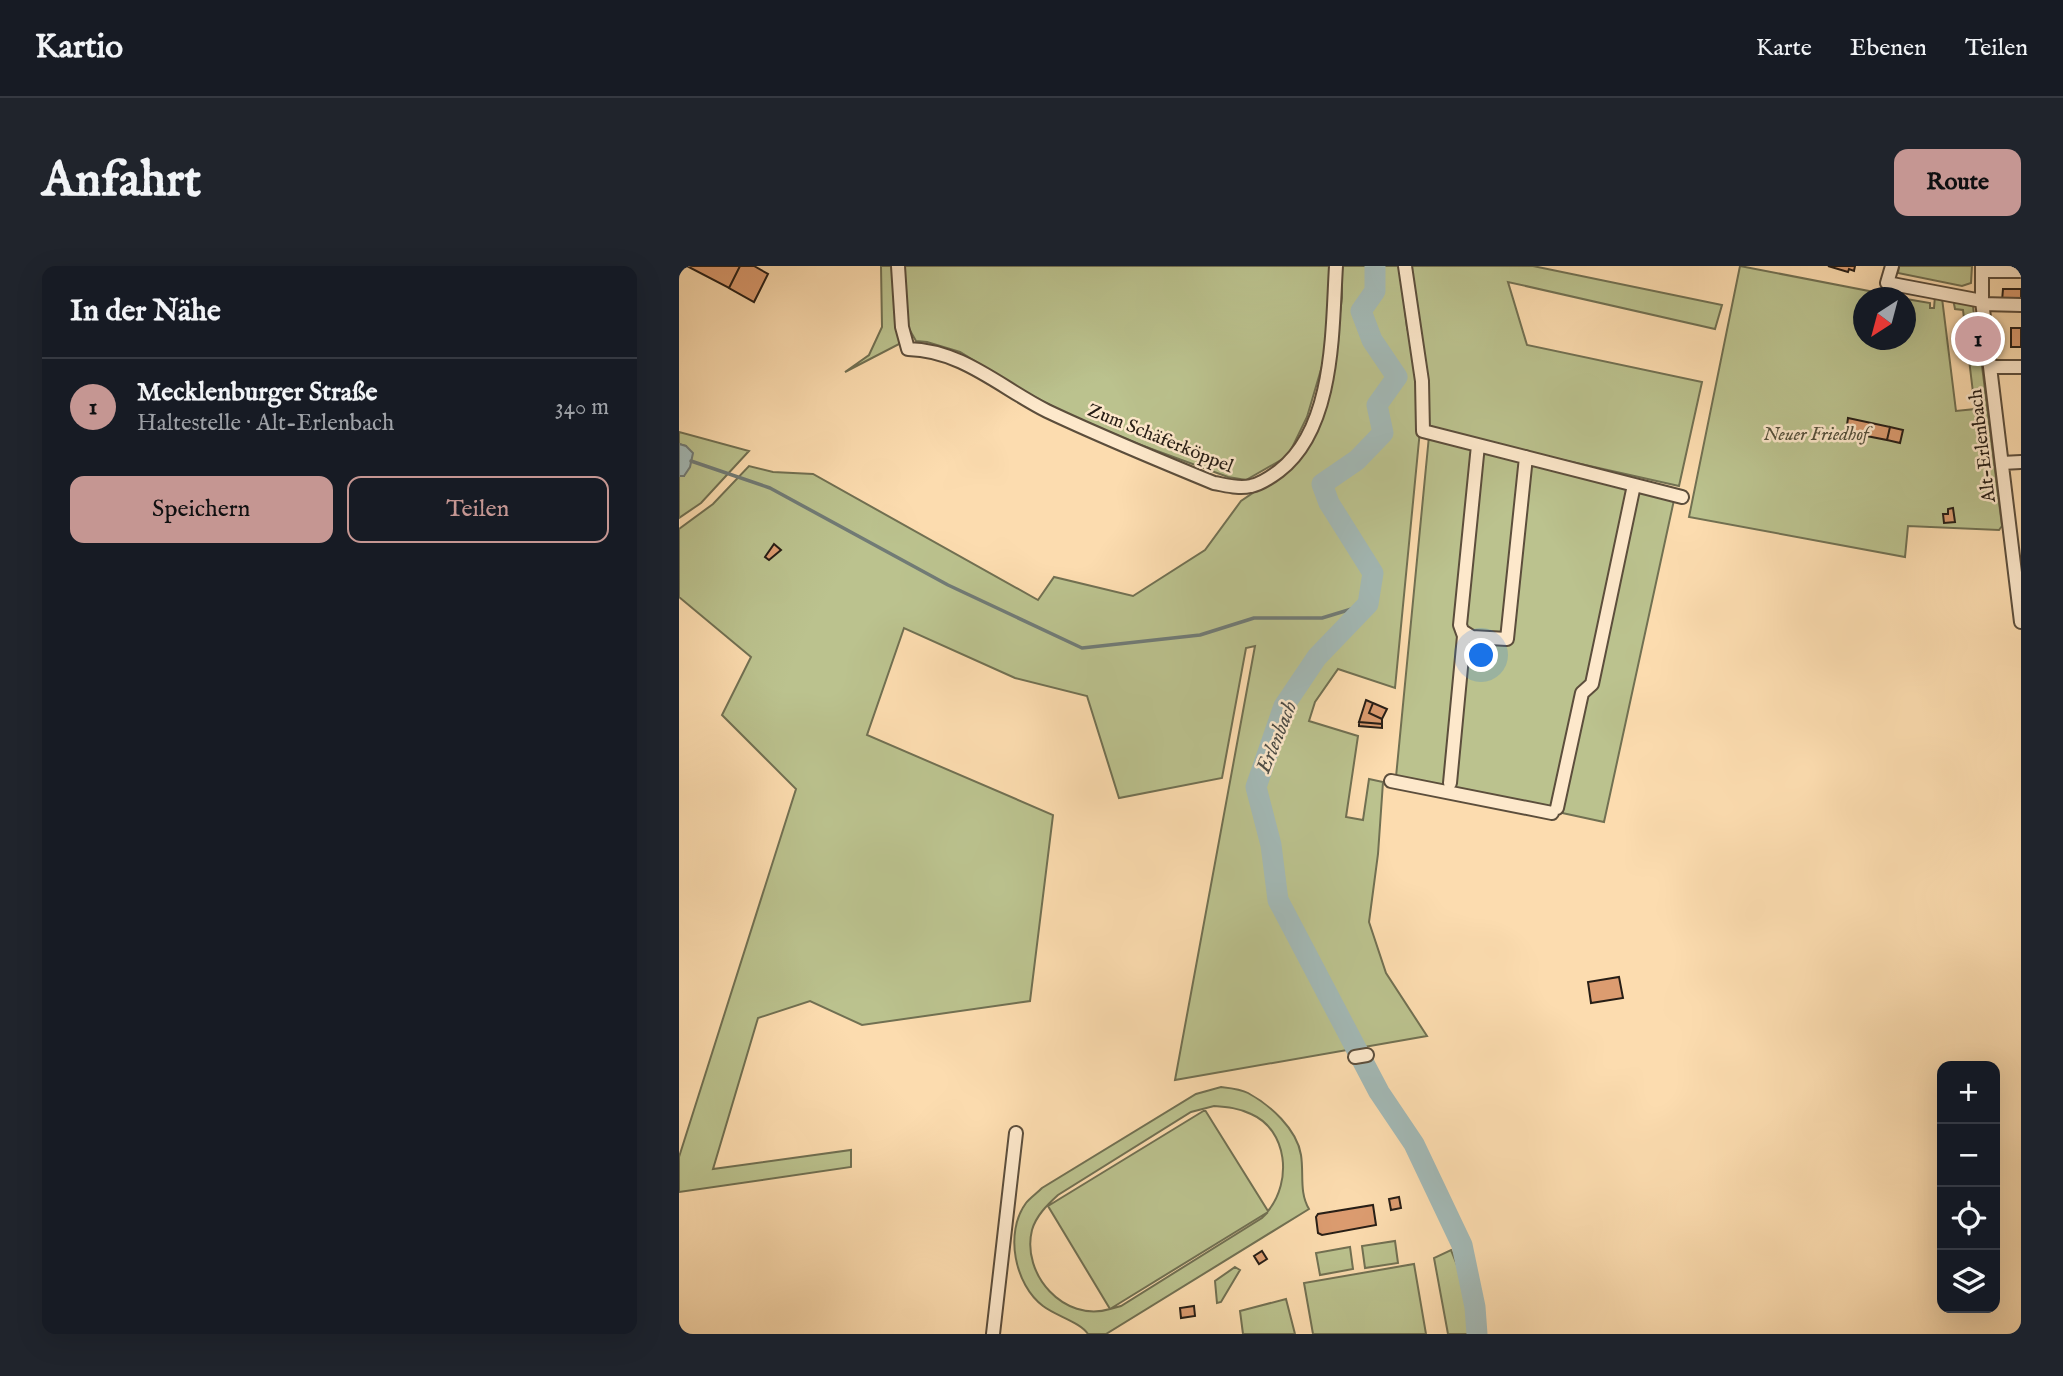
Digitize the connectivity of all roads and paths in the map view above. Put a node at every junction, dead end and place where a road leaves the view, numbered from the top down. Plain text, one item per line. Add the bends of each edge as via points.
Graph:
1 (898, 266) edge
2 (1336, 266) edge
3 (1405, 266) edge
4 (1892, 266) edge
5 (1982, 268) edge
6 (2021, 271) edge
7 (1982, 302) junction
8 (2021, 305) edge
9 (1991, 367) junction
10 (2021, 367) edge
11 (1478, 445) junction
12 (1526, 457) junction
13 (2021, 461) edge
14 (2002, 463) junction
15 (1634, 485) junction
16 (1682, 497) dead end
17 (2016, 539) edge
18 (2021, 622) edge
19 (1464, 632) junction
20 (1391, 781) dead end
21 (1450, 783) dead end
22 (1016, 1133) dead end
23 (993, 1334) edge

1 - 2 street, Zum Schäferköppel via 908,349 941,354 975,368 1098,435 1233,487 1269,479 1290,462 1316,418 1329,366
3 - 11 street via 1422,381 1423,431
4 - 7 street via 1887,283
5 - 6 street
5 - 7 street, Alt-Erlenbach
7 - 8 street
7 - 9 street, Alt-Erlenbach
9 - 10 street
9 - 14 street, Alt-Erlenbach
11 - 12 street
11 - 19 street via 1460,625
12 - 15 street
12 - 19 street via 1507,639 1472,637
13 - 14 street
14 - 17 street, Alt-Erlenbach
15 - 16 street
15 - 20 street via 1592,684 1582,693 1555,810
17 - 18 street, Alt-Erlenbach
19 - 21 street
22 - 23 street

